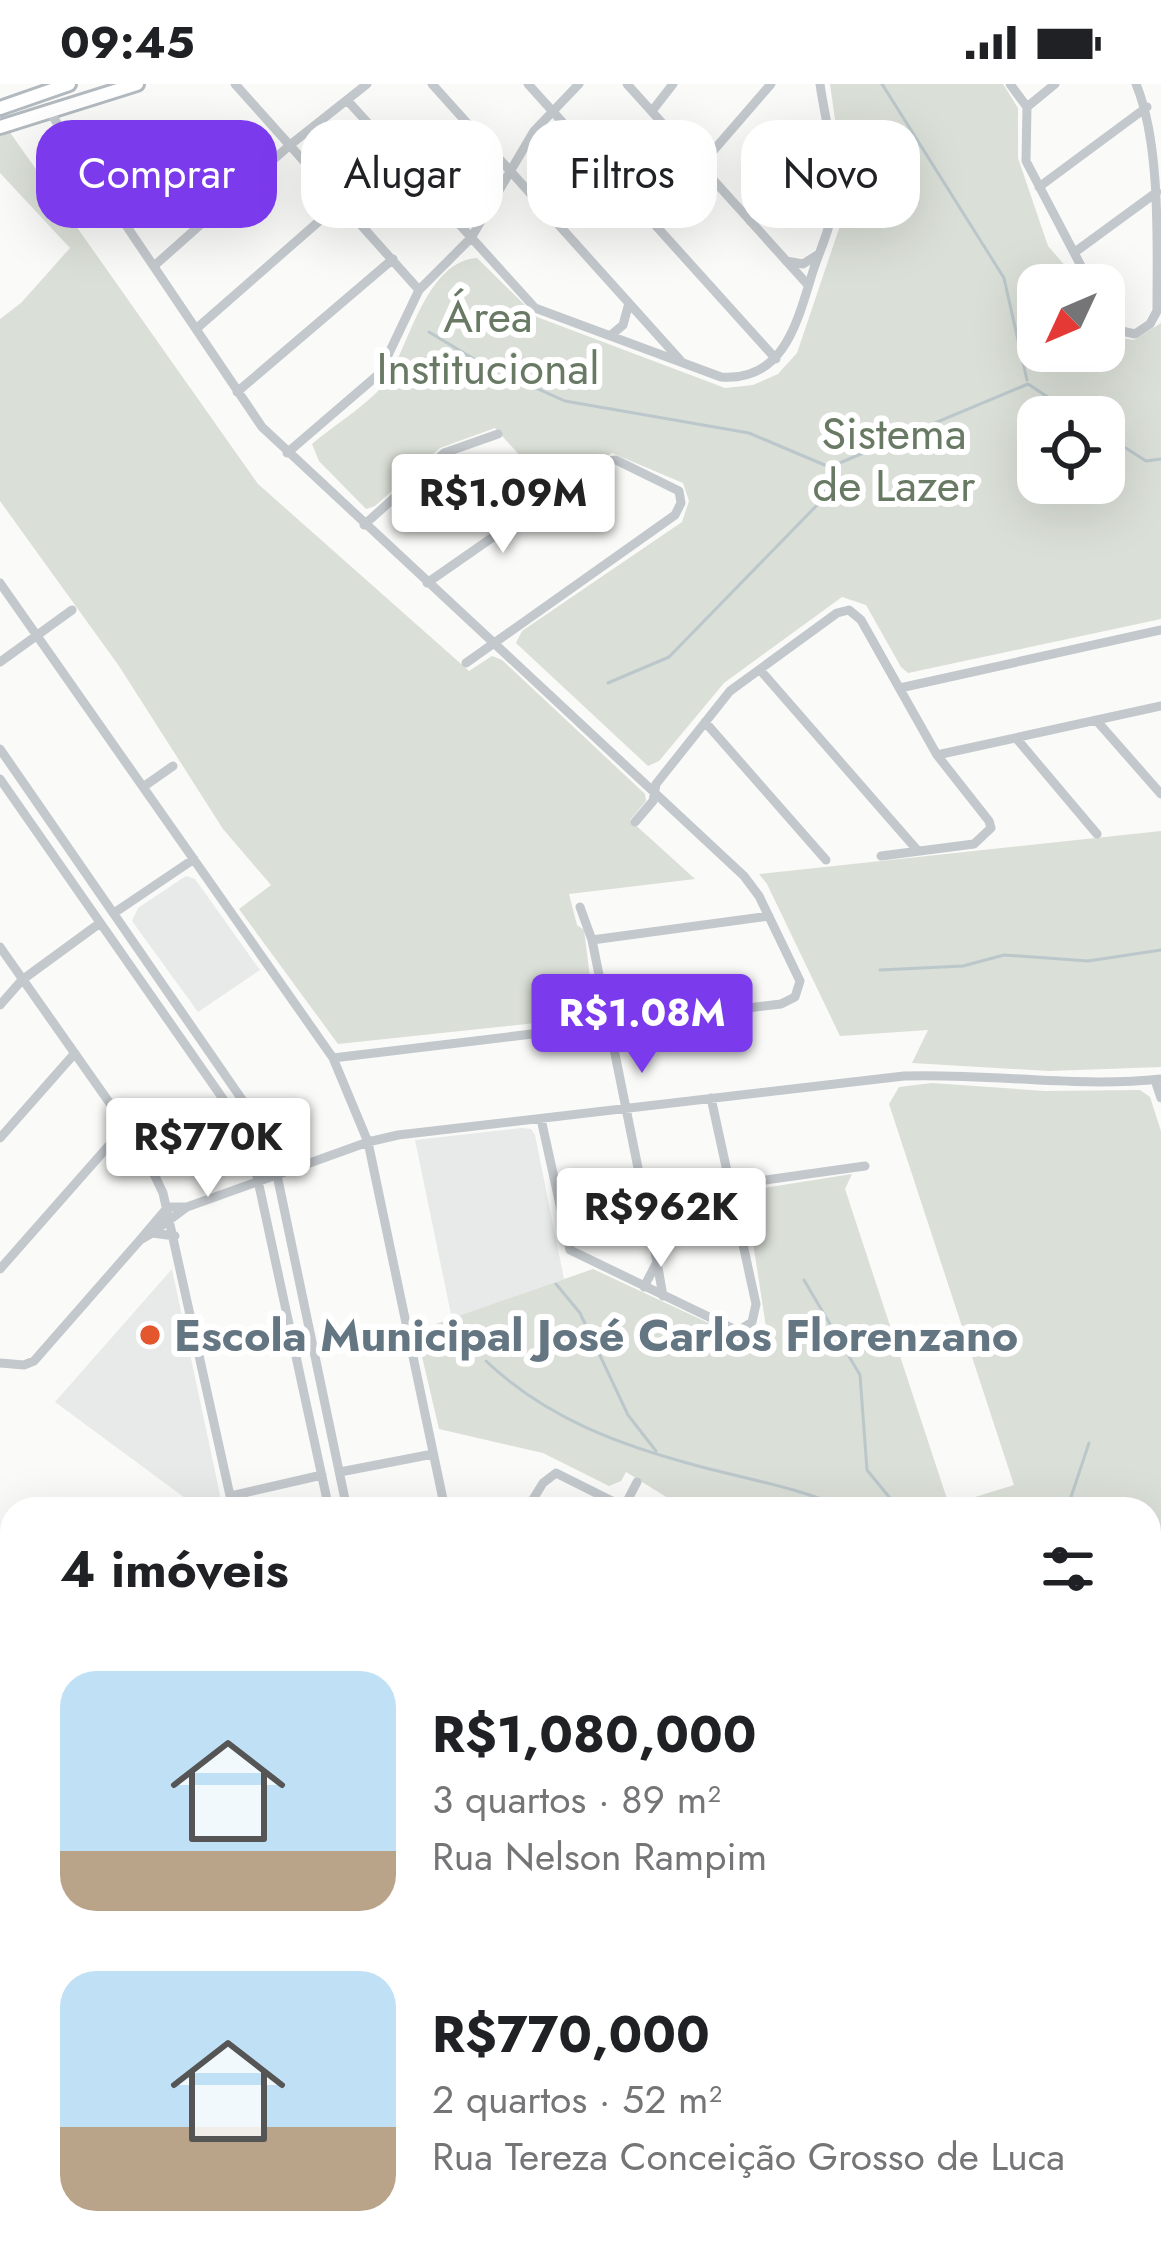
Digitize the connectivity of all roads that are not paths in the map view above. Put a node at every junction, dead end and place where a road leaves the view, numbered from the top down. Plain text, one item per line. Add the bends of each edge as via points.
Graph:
1 (70, 84) edge
2 (137, 84) edge
3 (367, 84) edge
4 (432, 84) edge
5 (528, 84) edge
6 (579, 84) edge
7 (627, 84) edge
8 (674, 84) edge
9 (771, 84) edge
10 (820, 84) edge
11 (1010, 84) edge
12 (1055, 84) edge
13 (1136, 84) edge
14 (238, 87) edge
15 (347, 100) junction
16 (1148, 106) junction
17 (1027, 107) junction
18 (0, 108) edge
19 (49, 111) junction
20 (652, 111) junction
21 (553, 112) junction
22 (464, 120) edge
23 (660, 120) edge
24 (825, 120) edge
25 (0, 127) edge
26 (290, 145) junction
27 (717, 146) edge
28 (522, 154) junction
29 (301, 158) edge
30 (503, 158) edge
31 (503, 163) edge
32 (512, 172) junction
33 (503, 185) edge
34 (717, 185) edge
35 (1039, 187) junction
36 (527, 190) joint
37 (503, 191) edge
38 (1157, 191) junction
39 (741, 211) edge
40 (311, 228) edge
41 (364, 228) edge
42 (477, 228) edge
43 (561, 228) edge
44 (756, 228) edge
45 (827, 228) edge
46 (471, 238) junction
47 (1075, 252) junction
48 (819, 254) junction
49 (393, 260) junction
50 (786, 261) junction
51 (1081, 264) edge
52 (154, 266) junction
53 (808, 286) junction
54 (419, 290) junction
55 (629, 303) junction
56 (196, 329) junction
57 (1125, 332) edge
58 (610, 336) junction
59 (776, 359) junction
60 (681, 362) junction
61 (237, 392) junction
62 (498, 434) dead end
63 (287, 454) junction
64 (364, 525) junction
65 (0, 583) edge
66 (427, 583) junction
67 (72, 610) dead end
68 (1161, 630) edge
69 (37, 635) junction
70 (494, 643) junction
71 (0, 662) edge
72 (466, 663) dead end
73 (761, 671) junction
74 (900, 688) junction
75 (1161, 706) edge
76 (1096, 720) junction
77 (705, 722) junction
78 (1016, 738) junction
79 (0, 749) edge
80 (938, 755) junction
81 (172, 766) dead end
82 (0, 779) edge
83 (143, 787) junction
84 (654, 791) junction
85 (1161, 794) edge
86 (635, 822) dead end
87 (1097, 835) dead end
88 (918, 851) junction
89 (881, 856) dead end
90 (194, 860) junction
91 (826, 860) dead end
92 (580, 907) dead end
93 (115, 913) junction
94 (769, 916) junction
95 (100, 922) junction
96 (592, 940) junction
97 (0, 947) edge
98 (22, 980) junction
99 (0, 1005) edge
100 (608, 1024) junction
101 (75, 1053) junction
102 (333, 1058) junction
103 (1158, 1079) edge
104 (1161, 1098) edge
105 (711, 1099) junction
106 (626, 1107) junction
107 (541, 1119) junction
108 (126, 1126) junction
109 (0, 1138) edge
110 (368, 1142) junction
111 (865, 1166) dead end
112 (277, 1175) junction
113 (261, 1181) junction
114 (730, 1185) junction
115 (168, 1207) junction
116 (187, 1207) junction
117 (172, 1220) junction
118 (152, 1233) junction
119 (175, 1236) junction
120 (140, 1240) junction
121 (657, 1262) junction
122 (0, 1269) edge
123 (644, 1287) junction
124 (663, 1296) junction
125 (0, 1363) edge
126 (433, 1454) junction
127 (340, 1472) junction
128 (322, 1475) junction
129 (637, 1482) dead end
130 (231, 1496) joint
131 (327, 1497) edge
132 (345, 1497) edge
133 (442, 1497) edge
134 (534, 1497) edge
135 (602, 1497) edge
136 (629, 1497) edge

1 - 18 main road
2 - 19 main road
3 - 15 street
4 - 22 street
5 - 21 street
6 - 21 street
7 - 20 street
8 - 20 street
9 - 27 street
10 - 24 street
11 - 17 street
12 - 17 street
13 - 16 street
14 - 26 street
15 - 26 street
15 - 46 street
16 - 35 street
16 - 38 street
17 - 35 street via 1026,161
19 - 25 main road
19 - 52 street
20 - 23 street
21 - 28 street
21 - 59 street
26 - 29 street
26 - 52 street
28 - 30 street
28 - 32 street
31 - 32 street
32 - 33 street
32 - 36 street
34 - 39 street
35 - 47 street
36 - 37 street
38 - 47 street
38 - 57 street via 1156,311 1135,334
40 - 56 street
41 - 49 street
42 - 46 street
43 - 55 street
44 - 50 street
45 - 48 street
46 - 54 street
46 - 58 street via 535,308
47 - 51 street
48 - 50 street via 803,264
48 - 53 street
49 - 54 street
49 - 61 street
50 - 53 street
52 - 56 street
53 - 59 street
54 - 63 street via 379,374
55 - 58 street via 627,319
55 - 60 street
56 - 61 street
58 - 60 street
59 - 60 street via 739,378
61 - 63 street
62 - 64 street via 445,452
63 - 64 street
64 - 66 street
65 - 69 street
66 - 70 street
66 - 70 street via 601,462 616,460 679,491 675,515
67 - 69 street
68 - 74 street
69 - 71 street
69 - 83 street
70 - 72 street
70 - 84 street
73 - 74 street via 849,610
73 - 77 street via 730,691
73 - 88 street
74 - 80 street
75 - 76 street
76 - 78 street
76 - 85 street
77 - 84 street
77 - 91 street
78 - 80 street
78 - 87 street
79 - 93 street
80 - 88 street via 989,821 987,836
81 - 83 street
82 - 95 street
83 - 90 street
84 - 86 street
84 - 94 street via 753,885
88 - 89 street
90 - 93 street
90 - 102 street
92 - 96 street
93 - 112 street via 243,1101
94 - 96 street
94 - 100 street via 798,973 791,1000
95 - 98 street
95 - 113 street via 228,1106
96 - 100 street
97 - 98 street
98 - 99 street
98 - 101 street
100 - 102 street
100 - 106 street
101 - 108 street
101 - 109 street
102 - 110 street
103 - 104 street
103 - 105 street via 904,1076
105 - 106 street
105 - 114 street
106 - 107 street
106 - 121 street
107 - 110 street
107 - 123 street via 570,1250
108 - 115 street
108 - 122 street
110 - 112 street
110 - 126 street
111 - 114 street
112 - 113 street
112 - 127 street
113 - 116 street
113 - 128 street
114 - 124 street via 756,1304 752,1322 732,1329
115 - 116 street
115 - 117 street
115 - 120 street
116 - 117 street
117 - 118 street
117 - 119 street
118 - 119 street
118 - 120 street
119 - 130 street
120 - 125 street via 34,1361
121 - 123 street
121 - 124 street
123 - 124 street
126 - 127 street
126 - 133 street
127 - 132 street
128 - 130 street
128 - 131 street
129 - 136 street
134 - 135 street via 556,1473

